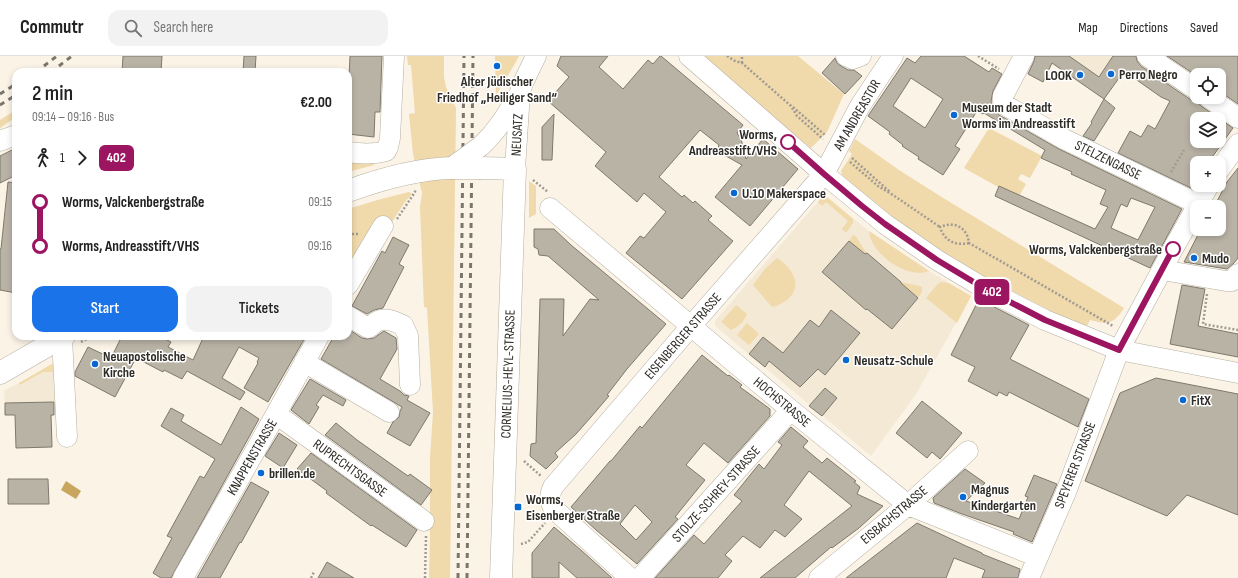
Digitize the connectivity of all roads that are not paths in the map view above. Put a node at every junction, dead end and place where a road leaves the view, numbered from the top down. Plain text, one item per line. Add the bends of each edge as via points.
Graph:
1 (394, 56) edge
2 (536, 56) edge
3 (689, 56) edge
4 (846, 56) edge
5 (861, 56) edge
6 (893, 56) edge
7 (1024, 56) edge
8 (1147, 56) edge
9 (1190, 85) edge
10 (520, 92) junction
11 (1218, 104) edge
12 (1238, 118) edge
13 (12, 137) edge
14 (0, 142) edge
15 (1238, 144) edge
16 (352, 152) edge
17 (1226, 160) edge
18 (451, 168) junction
19 (516, 169) junction
20 (824, 174) junction
21 (352, 190) edge
22 (1190, 200) edge
23 (550, 208) road end
24 (1190, 219) edge
25 (383, 226) road end
26 (1162, 270) junction
27 (1238, 274) edge
28 (352, 277) edge
29 (352, 318) edge
30 (691, 326) junction
31 (58, 340) edge
32 (63, 340) edge
33 (316, 340) edge
34 (1124, 342) junction
35 (304, 362) junction
36 (0, 373) edge
37 (1238, 373) edge
38 (410, 385) dead end
39 (791, 410) junction
40 (389, 412) dead end
41 (276, 414) junction
42 (67, 436) dead end
43 (968, 451) dead end
44 (908, 505) junction
45 (424, 521) road end
46 (1038, 557) junction
47 (183, 578) edge
48 (501, 578) edge
49 (630, 578) edge
50 (640, 578) edge
51 (819, 578) edge
52 (1029, 578) edge

1 - 16 street via 388,148 386,151 367,154
2 - 10 street, NEUSATZ
3 - 20 street
4 - 5 street via 852,59
6 - 20 street, AM ANDREASTOR via 860,106 844,154
7 - 22 street, STELZENGASSE via 1003,96 1007,107
8 - 9 street
10 - 18 street, bridge via 492,135
10 - 19 street, NEUSATZ
11 - 12 street
13 - 14 street
15 - 17 street
18 - 19 main road, bridge
18 - 21 main road via 419,171
19 - 48 main road, CORNELIUS-HEYL-STRASSE
20 - 30 street, EISENBERGER STRASSE
20 - 34 street via 885,224 987,290 1045,320
23 - 30 street, HOCHSTRASSE
24 - 26 street, SPEYERER STRASSE
25 - 28 street
26 - 27 street via 1226,281 1232,281
26 - 34 street, SPEYERER STRASSE
29 - 38 street via 368,328 378,320 390,319 403,325 408,336
30 - 39 street, HOCHSTRASSE
30 - 49 street, EISENBERGER STRASSE via 553,500
31 - 36 main road
32 - 42 street
33 - 35 street, KNAPPENSTRASSE
34 - 37 street
34 - 46 street, SPEYERER STRASSE via 1072,495
35 - 40 street
35 - 41 street, KNAPPENSTRASSE
39 - 44 street, HOCHSTRASSE
39 - 50 street, STOLZE-SCHREY-STRASSE
41 - 45 street, RUPRECHTSGASSE
41 - 47 street, KNAPPENSTRASSE
43 - 44 street, EISBACHSTRASSE
44 - 46 street, HOCHSTRASSE
44 - 51 street, EISBACHSTRASSE
46 - 52 street, SPEYERER STRASSE

